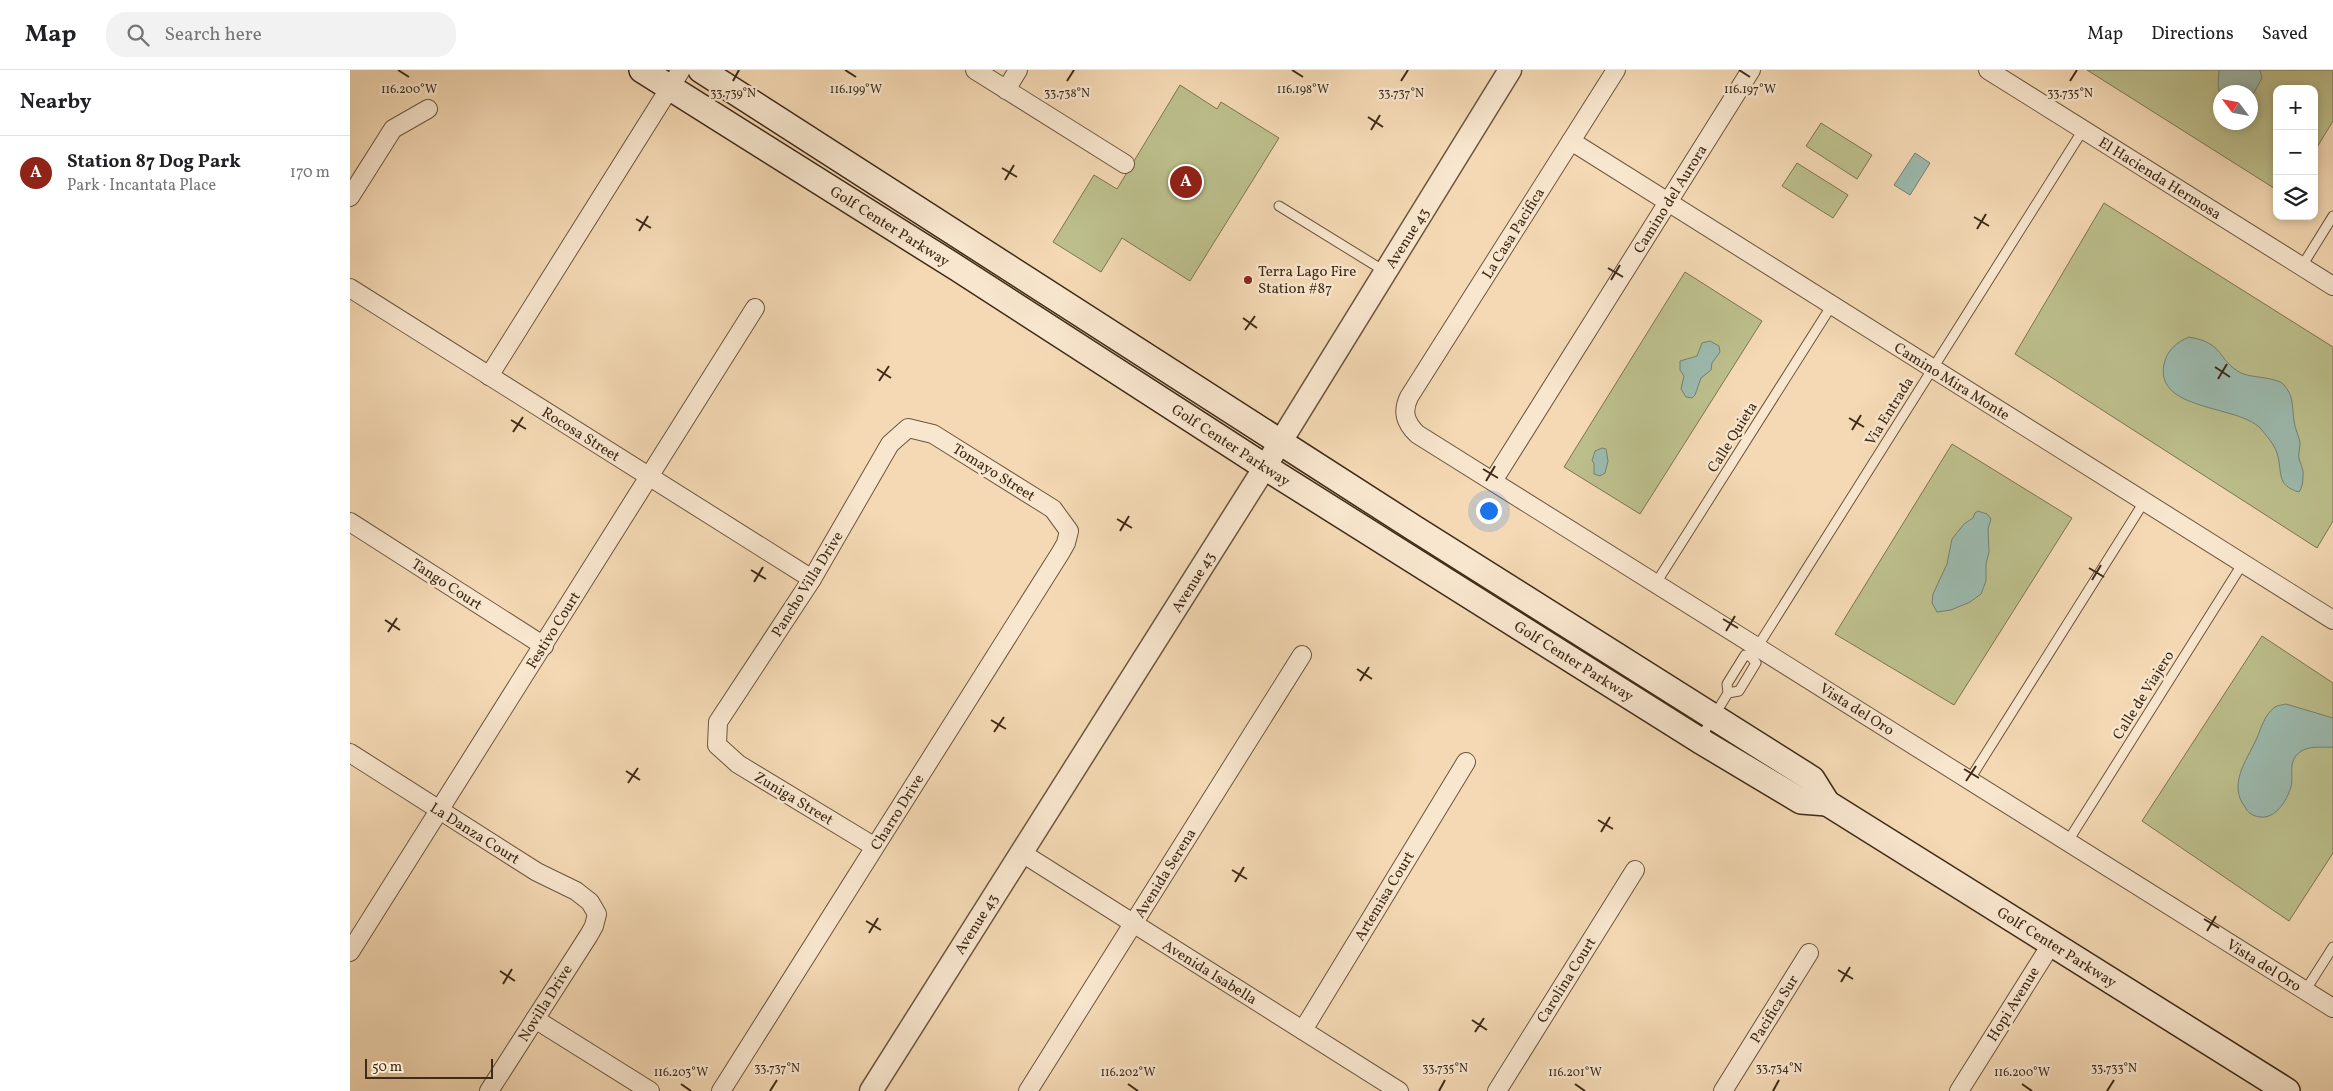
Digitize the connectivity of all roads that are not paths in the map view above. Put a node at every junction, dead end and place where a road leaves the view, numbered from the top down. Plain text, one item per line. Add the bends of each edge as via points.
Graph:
1 (642, 70) edge
2 (701, 70) edge
3 (974, 70) edge
4 (1018, 70) edge
5 (1510, 70) edge
6 (1616, 70) edge
7 (1751, 70) edge
8 (1988, 70) edge
9 (676, 79) edge
10 (1006, 90) junction
11 (428, 109) dead end
12 (2083, 130) junction
13 (1571, 142) junction
14 (1125, 164) dead end
15 (350, 197) edge
16 (1668, 202) junction
17 (1279, 206) dead end
18 (2333, 216) edge
19 (2302, 266) junction
20 (1386, 272) junction
21 (2333, 286) edge
22 (350, 288) edge
23 (1832, 305) junction
24 (755, 308) dead end
25 (1933, 368) junction
26 (489, 376) junction
27 (1409, 397) joint
28 (908, 428) joint
29 (1281, 442) junction
30 (1265, 467) junction
31 (649, 476) junction
32 (1493, 481) junction
33 (2144, 502) junction
34 (350, 522) edge
35 (1069, 532) joint
36 (2242, 563) junction
37 (812, 579) junction
38 (1656, 584) junction
39 (2333, 620) edge
40 (544, 646) junction
41 (1754, 652) junction
42 (1302, 655) dead end
43 (1728, 693) junction
44 (1714, 717) junction
45 (1699, 740) junction
46 (717, 745) joint
47 (350, 753) edge
48 (1466, 762) dead end
49 (1970, 779) junction
50 (1828, 803) junction
51 (440, 810) junction
52 (2068, 841) junction
53 (875, 847) junction
54 (1022, 853) junction
55 (1635, 870) dead end
56 (596, 914) joint
57 (1134, 923) junction
58 (2052, 943) junction
59 (2333, 947) edge
60 (350, 952) edge
61 (1809, 953) dead end
62 (2305, 991) junction
63 (2333, 1008) edge
64 (535, 1019) junction
65 (1303, 1030) junction
66 (489, 1091) edge
67 (650, 1091) edge
68 (721, 1091) edge
69 (871, 1091) edge
70 (1028, 1091) edge
71 (1399, 1091) edge
72 (1497, 1091) edge
73 (1723, 1091) edge
74 (1959, 1091) edge
75 (2287, 1091) edge

1 - 9 main road, Golf Center Parkway
2 - 29 main road, Golf Center Parkway
3 - 10 street
4 - 10 street
5 - 20 street, Avenue 43
6 - 13 street, La Casa Pacifica
7 - 16 street, Camino del Aurora
8 - 12 street, El Hacienda Hermosa
9 - 26 street
9 - 30 main road, Golf Center Parkway via 957,268
10 - 14 street
11 - 15 street via 393,129
12 - 19 street, El Hacienda Hermosa
12 - 25 lane, Via Entrada
13 - 16 street, Camino Mira Monte
13 - 27 street, La Casa Pacifica
16 - 23 street, Camino Mira Monte
16 - 32 street, Camino del Aurora
17 - 20 lane
18 - 19 lane
19 - 21 street, El Hacienda Hermosa
20 - 29 street, Avenue 43
22 - 26 street, Rocosa Street
23 - 25 street, Camino Mira Monte
23 - 38 lane, Calle Quieta
24 - 31 street, Festivo Court
25 - 33 street, Camino Mira Monte
25 - 41 lane, Via Entrada
26 - 31 street, Rocosa Street
27 - 32 street, Vista del Oro via 1404,407 1405,418 1417,434
28 - 35 street, Tomayo Street via 934,434 1053,509
28 - 37 street, Pancho Villa Drive via 890,444
29 - 30 street, Avenue 43
29 - 44 main road, Golf Center Parkway
30 - 45 main road, Golf Center Parkway
30 - 54 street, Avenue 43
31 - 37 street, Rocosa Street
31 - 40 street, Festivo Court
32 - 38 street, Vista del Oro
33 - 36 street, Camino Mira Monte
33 - 49 lane
34 - 40 street, Tango Court
35 - 53 street, Charro Drive via 1061,552
36 - 39 street, Camino Mira Monte
36 - 52 lane, Calle de Viajero
37 - 46 street, Pancho Villa Drive via 718,722
38 - 41 street, Vista del Oro
40 - 51 street, Festivo Court
41 - 43 lane, Via Entrada via 1745,655 1740,662 1728,684
41 - 43 lane, Via Entrada via 1756,663 1739,691
41 - 49 street, Vista del Oro
42 - 57 street, Avenida Serena
43 - 44 lane, Via Entrada
44 - 45 lane, Via Entrada
44 - 50 main road, Golf Center Parkway via 1812,779
45 - 50 main road, Golf Center Parkway via 1800,800
46 - 53 street, Zuniga Street via 738,764
47 - 51 street, La Danza Court
48 - 65 street, Artemisa Court
49 - 52 street, Vista del Oro
50 - 58 main road, Golf Center Parkway
51 - 56 street, La Danza Court via 537,872 576,890 590,902
51 - 60 street, Festivo Court
52 - 62 street, Vista del Oro
53 - 68 street, Charro Drive
54 - 57 street, Avenida Isabella
54 - 69 street, Avenue 43
55 - 72 street, Carolina Court
56 - 64 street, Novilla Drive via 594,926
57 - 65 street, Avenida Isabella
57 - 70 street, Avenida Serena
58 - 74 street, Hopi Avenue
58 - 75 main road, Golf Center Parkway
59 - 62 lane
61 - 73 street, Pacifica Sur
62 - 63 street, Vista del Oro
64 - 66 street, Novilla Drive
64 - 67 street
65 - 71 street, Avenida Isabella

